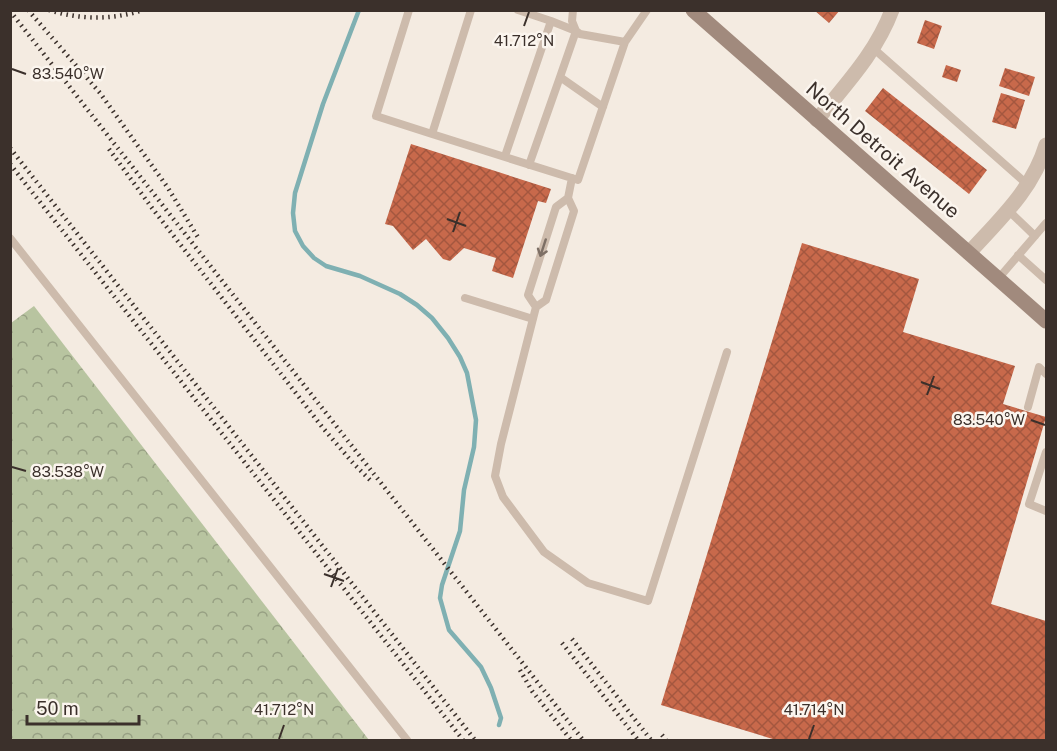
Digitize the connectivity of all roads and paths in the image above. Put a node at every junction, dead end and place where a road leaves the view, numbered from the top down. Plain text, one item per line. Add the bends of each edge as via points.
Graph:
1 (409, 10) edge
2 (471, 10) edge
3 (518, 10) edge
4 (573, 10) edge
5 (647, 10) edge
6 (693, 10) edge
7 (892, 10) edge
8 (551, 21) junction
9 (576, 31) junction
10 (625, 42) junction
11 (874, 49) junction
12 (560, 77) junction
13 (603, 107) junction
14 (817, 120) junction
15 (432, 134) junction
16 (1047, 145) edge
17 (505, 156) junction
18 (530, 165) junction
19 (572, 178) junction
20 (1028, 185) junction
21 (568, 198) junction
22 (1008, 210) junction
23 (1047, 223) edge
24 (1035, 236) junction
25 (10, 238) edge
26 (969, 253) junction
27 (1018, 255) junction
28 (998, 279) junction
29 (1047, 280) edge
30 (465, 298) dead end
31 (536, 307) junction
32 (533, 319) junction
33 (1046, 320) edge
34 (728, 352) dead end
35 (1047, 374) edge
36 (1028, 407) dead end
37 (1047, 452) edge
38 (1047, 511) edge
39 (407, 741) edge

1 - 15 lane via 376,116
2 - 15 lane
3 - 8 lane
4 - 9 lane
5 - 10 lane
6 - 14 main road, North Detroit Avenue
7 - 11 street
8 - 9 lane
8 - 17 lane
9 - 10 lane
9 - 12 lane
10 - 13 lane
11 - 14 street
11 - 20 lane
12 - 13 lane
12 - 18 lane
13 - 19 lane via 578,180
14 - 26 main road, North Detroit Avenue
15 - 17 lane
16 - 20 street
17 - 18 lane
18 - 19 lane
19 - 21 lane
20 - 22 street
21 - 31 lane via 574,211 546,300
21 -> 31 lane via 556,207 528,295
22 - 24 lane
22 - 26 street
23 - 24 lane
24 - 27 lane
25 - 39 lane
26 - 28 main road, North Detroit Avenue
27 - 28 lane
27 - 29 lane
28 - 33 main road, North Detroit Avenue
30 - 32 lane
31 - 32 lane
32 - 34 lane via 495,476 503,497 544,552 588,583 648,601
35 - 36 lane via 1039,367
37 - 38 lane via 1029,504

